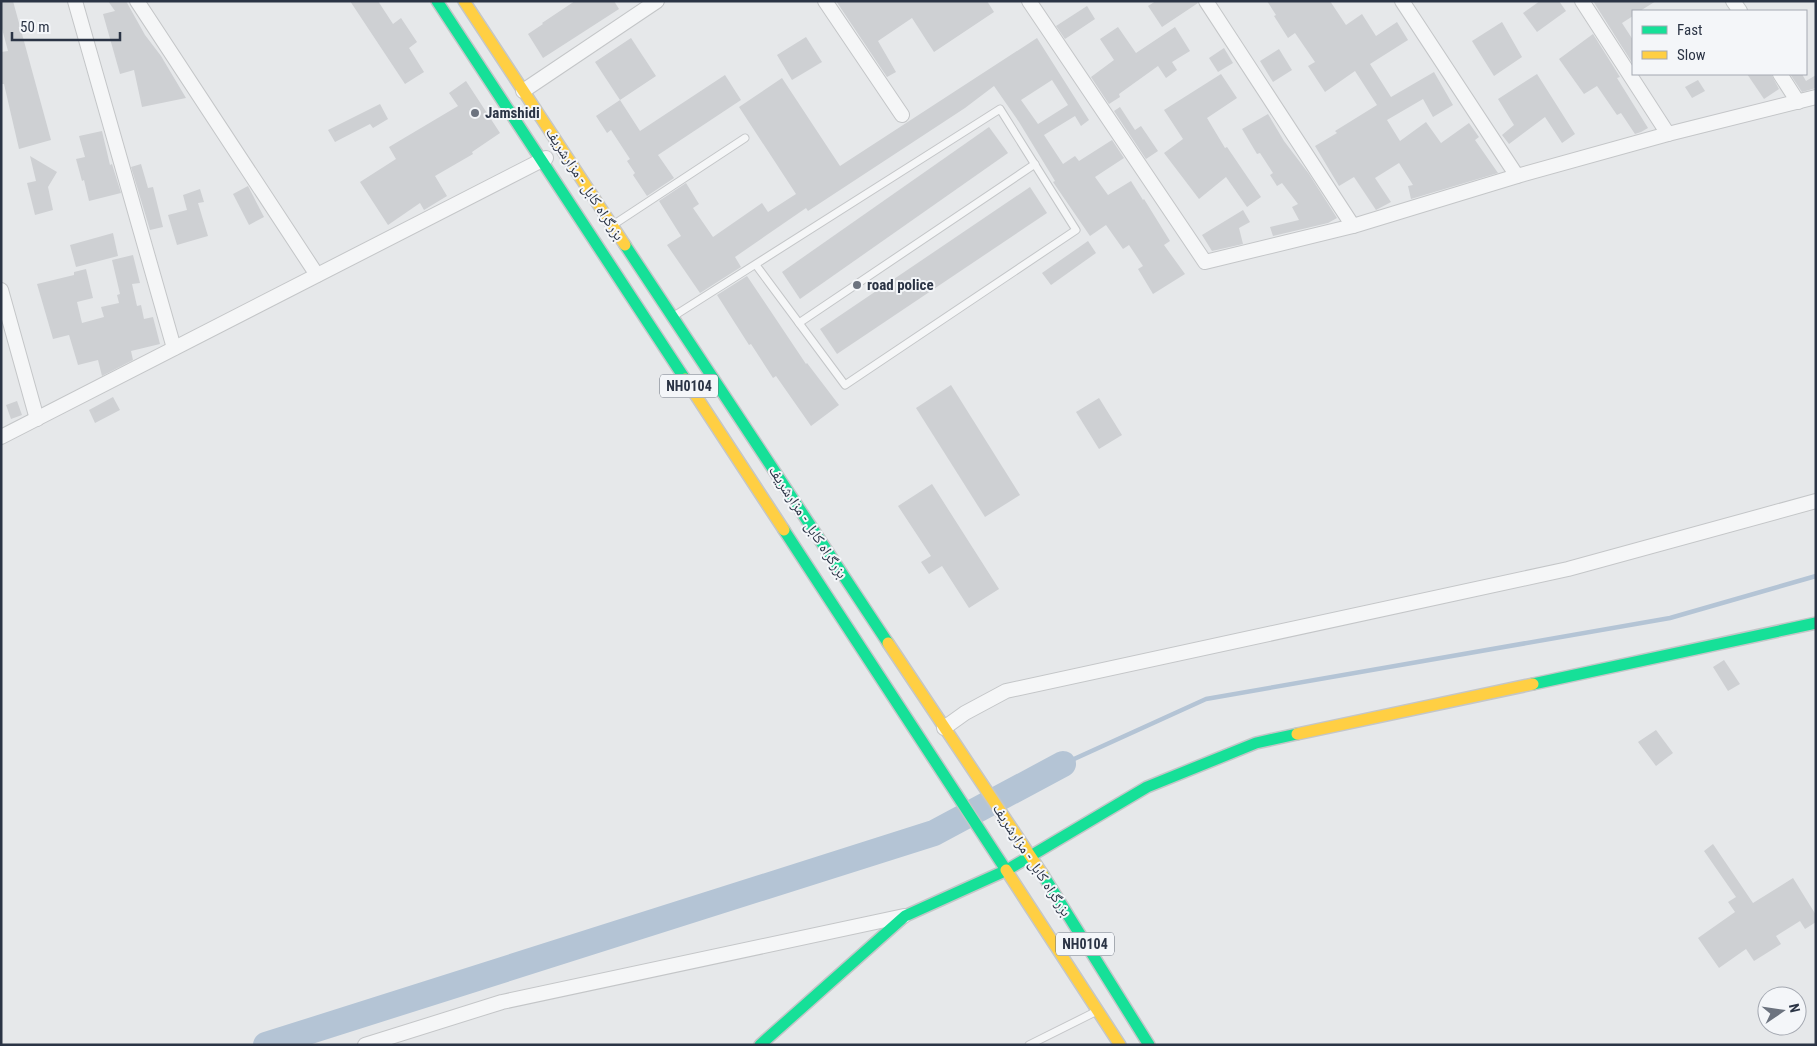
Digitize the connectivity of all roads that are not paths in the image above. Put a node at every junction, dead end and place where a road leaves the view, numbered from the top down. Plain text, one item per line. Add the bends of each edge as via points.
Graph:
1 (75, 1) edge
2 (138, 1) edge
3 (437, 1) edge
4 (464, 1) edge
5 (657, 1) edge
6 (825, 1) edge
7 (1029, 1) edge
8 (1206, 1) edge
9 (1402, 1) edge
10 (1582, 1) edge
11 (1781, 75) edge
12 (523, 91) junction
13 (1816, 97) edge
14 (1798, 102) junction
15 (902, 116) dead end
16 (1668, 134) junction
17 (745, 138) dead end
18 (562, 150) junction
19 (541, 160) junction
20 (1035, 164) junction
21 (1516, 176) junction
22 (612, 226) junction
23 (1353, 226) junction
24 (756, 264) junction
25 (317, 275) junction
26 (1, 290) edge
27 (672, 317) junction
28 (800, 323) junction
29 (174, 348) junction
30 (37, 419) junction
31 (1, 437) edge
32 (1816, 501) edge
33 (1816, 623) edge
34 (944, 728) junction
35 (1030, 855) junction
36 (1006, 870) junction
37 (905, 916) junction
38 (1098, 1011) junction
39 (366, 1045) edge
40 (760, 1045) edge
41 (1029, 1045) edge
42 (1120, 1045) edge
43 (1149, 1045) edge

1 - 29 street
2 - 25 street
3 - 19 main road, بزرگراه کابل - مزارشریف / NH0104
4 - 12 main road, بزرگراه کابل - مزارشریف / NH0104
5 - 12 street
6 - 15 street
7 - 23 street via 1205,262
8 - 23 street
9 - 21 street
10 - 16 street
11 - 14 street
12 - 18 main road, بزرگراه کابل - مزارشریف / NH0104
13 - 14 street
14 - 16 street
16 - 21 street
17 - 22 lane
18 - 19 street
18 - 22 main road, بزرگراه کابل - مزارشریف / NH0104
19 - 25 street
19 - 36 main road, بزرگراه کابل - مزارشریف / NH0104
20 - 24 lane via 1000,109
20 - 28 lane
20 - 28 lane via 1076,230 846,385
21 - 23 street
22 - 27 main road, بزرگراه کابل - مزارشریف / NH0104
24 - 27 lane
24 - 28 lane
25 - 29 street
26 - 30 street
27 - 34 main road, بزرگراه کابل - مزارشریف / NH0104
29 - 30 street
30 - 31 street
32 - 34 street via 1568,569 1006,691
33 - 35 main road via 1256,743 1148,787
34 - 35 main road, بزرگراه کابل - مزارشریف / NH0104
35 - 36 main road
35 - 43 main road, بزرگراه کابل - مزارشریف / NH0104
36 - 37 main road
36 - 38 main road, بزرگراه کابل - مزارشریف / NH0104
37 - 39 street via 502,1002
37 - 40 main road
38 - 41 lane
38 - 42 main road, بزرگراه کابل - مزارشریف / NH0104

